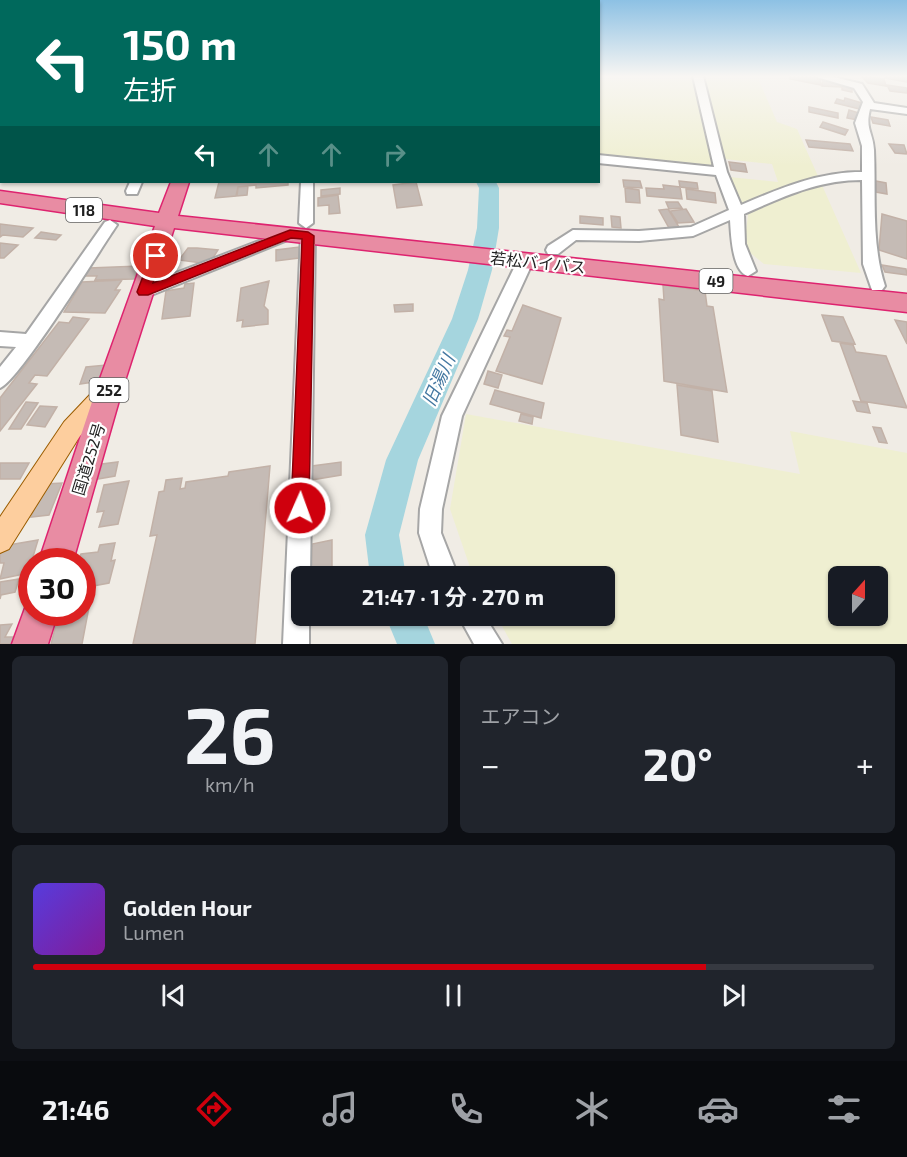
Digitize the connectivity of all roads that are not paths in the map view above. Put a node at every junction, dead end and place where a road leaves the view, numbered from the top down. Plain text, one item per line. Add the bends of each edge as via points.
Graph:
1 (705, 106) edge
2 (866, 106) edge
3 (871, 106) edge
4 (907, 111) edge
5 (600, 159) edge
6 (721, 172) junction
7 (867, 176) junction
8 (180, 183) edge
9 (307, 183) edge
10 (0, 186) edge
11 (0, 197) edge
12 (737, 212) junction
13 (170, 215) junction
14 (110, 225) dead end
15 (301, 231) junction
16 (553, 250) junction
17 (525, 258) junction
18 (748, 271) junction
19 (877, 286) junction
20 (907, 289) edge
21 (143, 292) junction
22 (907, 303) edge
23 (0, 339) edge
24 (30, 341) junction
25 (0, 380) edge
26 (109, 390) junction
27 (0, 540) edge
28 (60, 548) edge
29 (441, 566) edge
30 (36, 626) edge
31 (477, 626) edge
32 (30, 644) edge
33 (296, 644) edge
34 (489, 644) edge

1 - 6 street
2 - 7 street via 861,123 868,146
3 - 4 street
5 - 6 street
6 - 12 street
7 - 12 street via 842,176 801,184
7 - 19 street via 870,264
8 - 13 highway, 国道252号
9 - 15 street
10 - 13 highway, 118
11 - 13 highway, 118
12 - 16 street via 693,231 639,236 573,235
12 - 18 street via 738,244
13 - 15 highway, 若松バイパス / 49
13 - 21 highway, 国道252号 / 252
14 - 24 street
15 - 17 highway, 若松バイパス / 49
15 - 21 street
15 - 33 street
16 - 17 highway, 若松バイパス / 49
16 - 18 highway, 若松バイパス / 49
17 - 22 highway, 若松バイパス / 49
17 - 29 street via 452,416 431,509
18 - 19 highway, 若松バイパス / 49
19 - 20 highway, 若松バイパス / 49
21 - 26 highway, 国道252号 / 252
23 - 24 street
24 - 25 street
26 - 27 main road via 72,429
26 - 28 highway, 国道252号 / 252
30 - 32 highway
31 - 34 street

